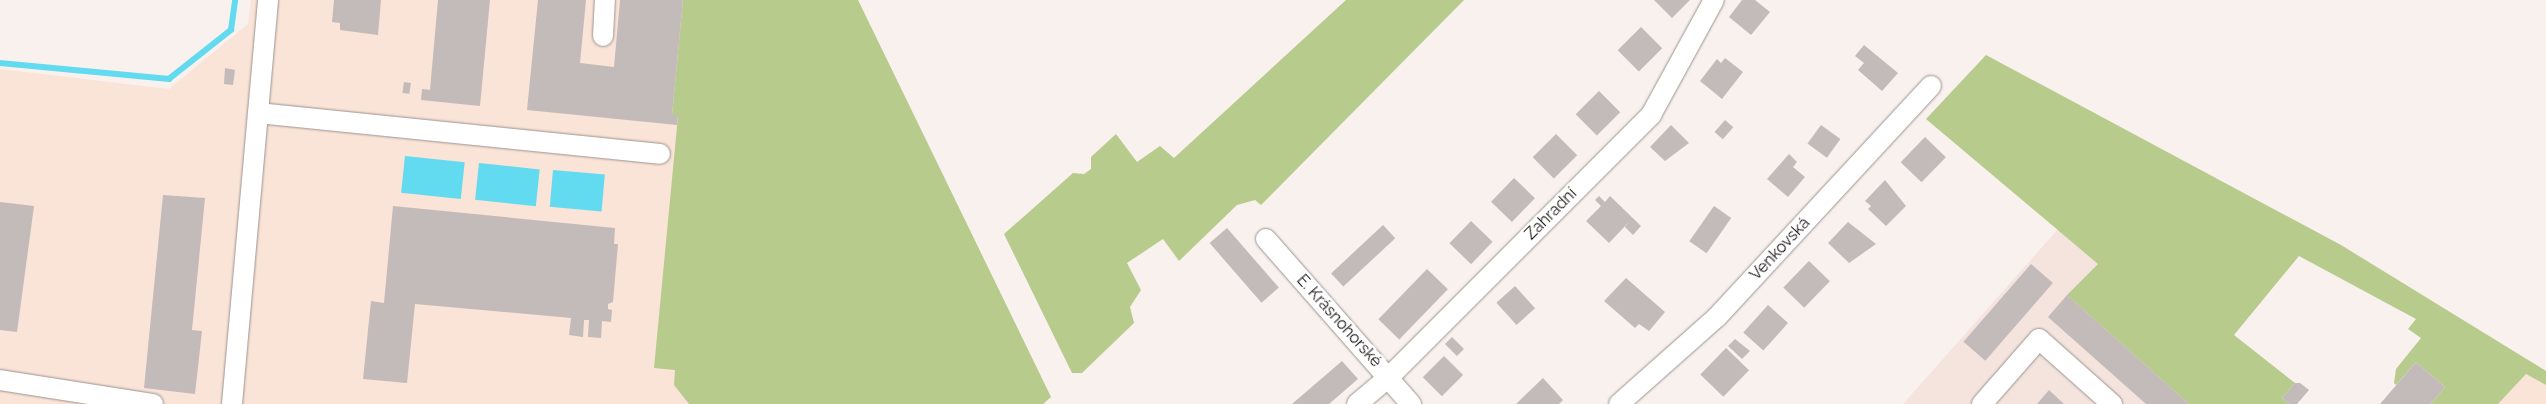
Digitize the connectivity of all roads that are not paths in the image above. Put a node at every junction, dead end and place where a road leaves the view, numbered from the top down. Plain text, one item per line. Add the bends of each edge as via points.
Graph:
1 (268, 0) edge
2 (605, 0) edge
3 (1714, 0) edge
4 (603, 36) dead end
5 (1932, 86) dead end
6 (258, 113) junction
7 (660, 154) dead end
8 (1266, 239) dead end
9 (1389, 377) junction
10 (0, 380) edge
11 (153, 404) edge
12 (232, 404) edge
13 (1357, 404) edge
14 (1411, 404) edge
15 (1620, 404) edge
16 (1982, 404) edge
17 (2112, 404) edge

1 - 6 street
2 - 4 street
3 - 9 street, Zahradní via 1651,114
5 - 15 street, Venkovská via 1717,317
6 - 7 street
6 - 12 street
8 - 9 street, E. Krásnohorské
9 - 13 street, Zahradní
9 - 14 street, E. Krásnohorské
10 - 11 street
16 - 17 street via 2039,339

